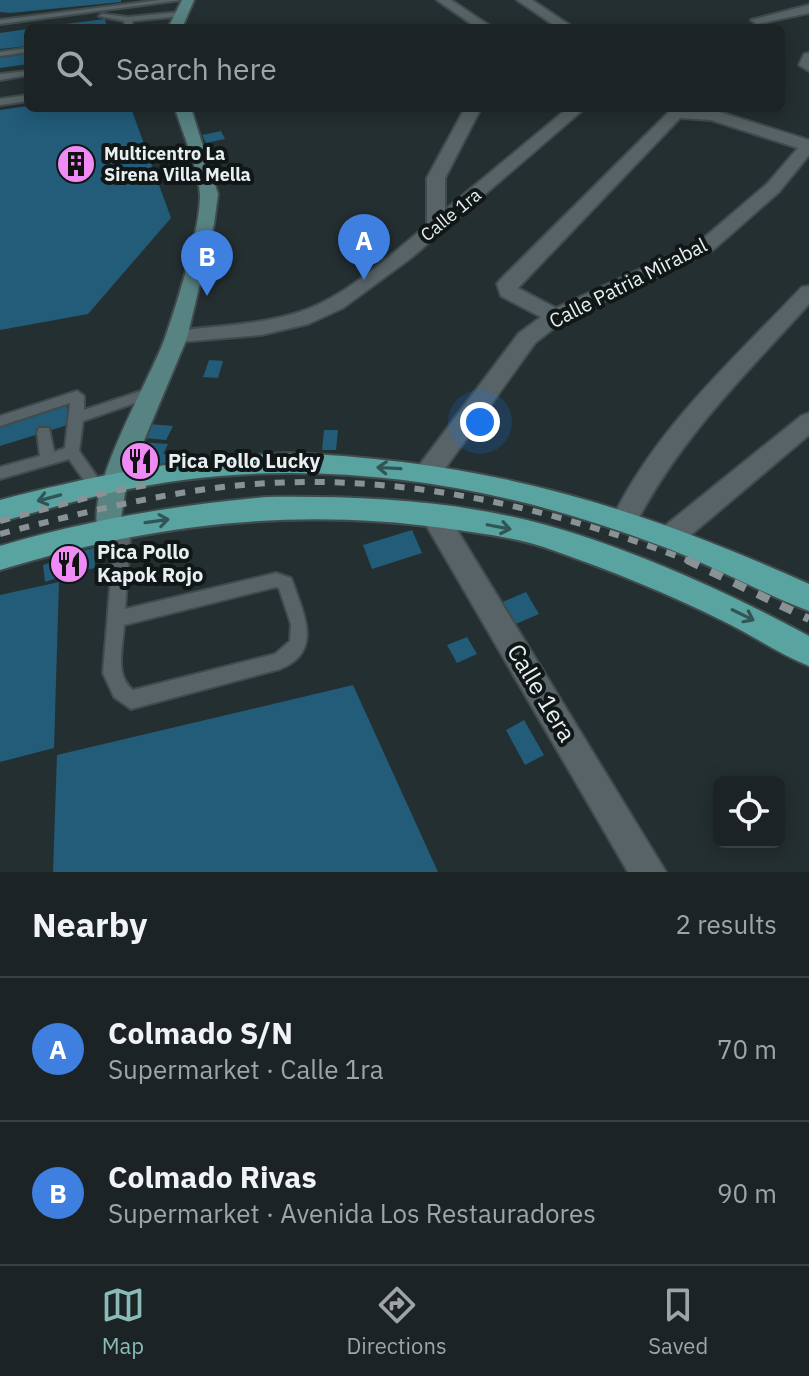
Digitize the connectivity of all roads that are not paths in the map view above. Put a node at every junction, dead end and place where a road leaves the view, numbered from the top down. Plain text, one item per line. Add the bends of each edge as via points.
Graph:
1 (177, 0) edge
2 (188, 0) edge
3 (443, 0) edge
4 (523, 0) edge
5 (809, 9) edge
6 (180, 14) junction
7 (757, 20) dead end
8 (0, 22) edge
9 (44, 24) edge
10 (129, 24) edge
11 (176, 24) edge
12 (480, 24) edge
13 (561, 24) edge
14 (24, 27) edge
15 (0, 30) edge
16 (24, 51) edge
17 (0, 54) edge
18 (809, 57) edge
19 (809, 67) edge
20 (24, 74) edge
21 (0, 77) edge
22 (24, 99) edge
23 (0, 102) edge
24 (184, 112) edge
25 (471, 112) edge
26 (572, 112) edge
27 (713, 112) edge
28 (809, 146) edge
29 (436, 224) junction
30 (809, 292) edge
31 (556, 316) junction
32 (176, 338) junction
33 (153, 392) junction
34 (77, 418) junction
35 (0, 421) edge
36 (809, 422) edge
37 (44, 432) dead end
38 (72, 452) junction
39 (48, 459) junction
40 (430, 470) junction
41 (0, 473) edge
42 (104, 483) junction
43 (0, 511) edge
44 (434, 515) junction
45 (625, 519) junction
46 (116, 527) junction
47 (670, 537) junction
48 (0, 558) edge
49 (809, 598) edge
50 (116, 619) junction
51 (809, 652) edge
52 (648, 872) edge

1 - 8 lane
2 - 6 street
3 - 12 street
4 - 13 street
5 - 7 street
6 - 10 lane
6 - 11 street
9 - 10 lane via 110,15
14 - 15 lane
16 - 17 lane
18 - 19 street
20 - 21 lane
22 - 23 lane
24 - 32 street via 209,194
25 - 29 street via 436,178
26 - 29 street, Calle 1ra
27 - 28 street
27 - 31 street via 676,113 507,284 508,291
28 - 31 street, Calle Patria Mirabal via 773,188 706,246
29 - 32 street, Calle 1ra via 336,303 301,319
30 - 45 street via 695,408 641,484
31 - 40 street, Calle Patria Mirabal via 527,338
32 - 33 street
33 - 34 lane
33 - 42 street
34 - 35 lane via 77,396
34 - 38 lane
36 - 47 street
37 - 39 lane
38 - 39 lane
38 - 42 lane
39 - 41 lane
40 -> 42 main road via 295,462 207,467
40 - 45 main road via 534,492
42 -> 43 main road
42 - 46 street
46 -> 44 main road via 303,505
44 -> 51 main road via 539,534 646,573 747,616
44 - 52 street, Calle 1era
45 - 47 main road
46 - 48 main road
46 - 50 lane
47 - 49 main road
50 - 50 lane via 112,673 131,700 280,661 298,645 299,624 285,583 276,580

